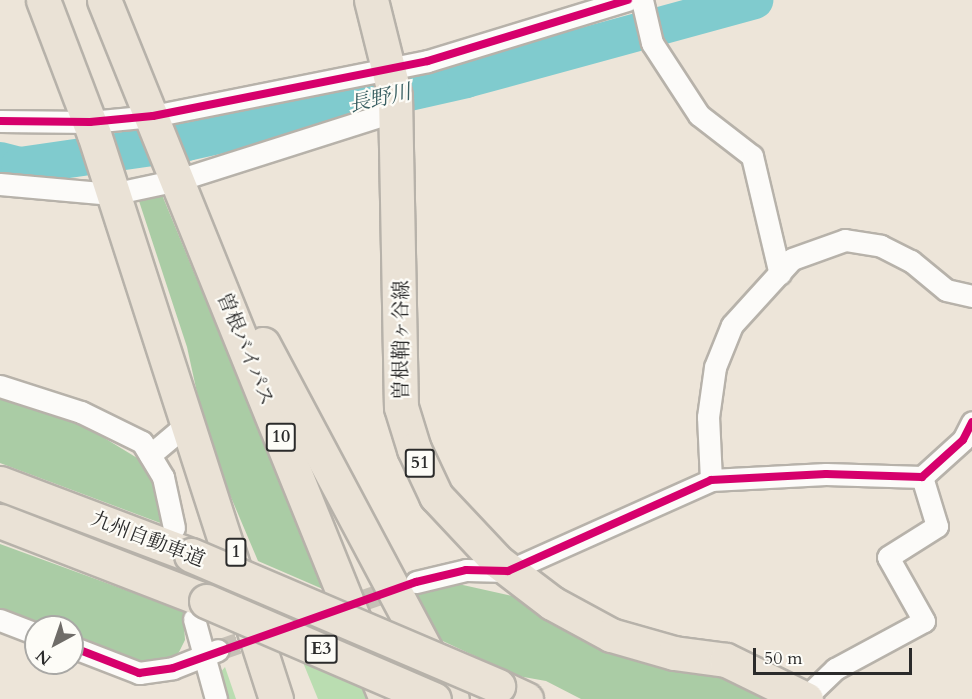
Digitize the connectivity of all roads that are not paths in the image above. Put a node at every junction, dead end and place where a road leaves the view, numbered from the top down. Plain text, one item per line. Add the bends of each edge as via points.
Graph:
1 (43, 0) edge
2 (104, 0) edge
3 (372, 0) edge
4 (628, 0) edge
5 (642, 0) edge
6 (390, 67) junction
7 (396, 111) junction
8 (155, 120) junction
9 (0, 121) edge
10 (92, 128) junction
11 (177, 177) junction
12 (0, 183) edge
13 (110, 189) junction
14 (780, 274) junction
15 (972, 296) edge
16 (0, 386) edge
17 (972, 422) edge
18 (187, 424) junction
19 (150, 455) junction
20 (922, 477) junction
21 (711, 480) junction
22 (0, 483) edge
23 (0, 521) edge
24 (174, 528) dead end
25 (508, 571) junction
26 (416, 582) tunnel mouth
27 (200, 610) junction
28 (0, 620) edge
29 (24, 629) edge
30 (84, 652) edge
31 (210, 652) junction
32 (512, 692) edge
33 (805, 698) edge
34 (216, 699) edge
35 (274, 699) edge
36 (293, 699) edge
37 (386, 699) edge
38 (434, 699) edge
39 (452, 699) edge

1 - 10 main road
2 - 8 main road, 曽根バイパス / 10
3 - 6 main road, 曽根鞘ヶ谷線 / 51
4 - 6 street via 428,61
5 - 14 street via 652,43 699,115 752,156
6 - 7 main road, 曽根鞘ヶ谷線 / 51
6 - 8 street
7 - 11 street
7 - 25 main road, 曽根鞘ヶ谷線 / 51 via 400,406 436,496
8 - 10 street
8 - 11 main road, 曽根バイパス / 10
9 - 10 street
10 - 13 main road
11 - 13 street
11 - 37 main road, 曽根バイパス / 10
11 - 39 main road
12 - 13 street
13 - 18 main road
14 - 15 street via 792,259 845,240 881,246 911,261 946,290
14 - 21 street via 732,325 715,367 708,417
16 - 19 street via 81,412 142,442
17 - 20 street via 963,440
18 - 19 street
18 - 35 main road
18 - 36 main road, 1
19 - 24 street via 163,477
20 - 21 street via 826,474
20 - 33 street via 938,526 888,557 924,621 835,669
21 - 25 street
22 - 32 main road, 九州自動車道 / E3, bridge via 191,555
23 - 27 main road, 九州自動車道
25 - 26 street via 466,570
25 - 33 main road, 曽根鞘ヶ谷線 / 51 via 552,603 611,635 674,653 726,660
27 - 31 street
27 - 38 main road, 九州自動車道 / E3, bridge
28 - 29 street
30 - 31 street via 139,673 173,668
31 - 34 street

